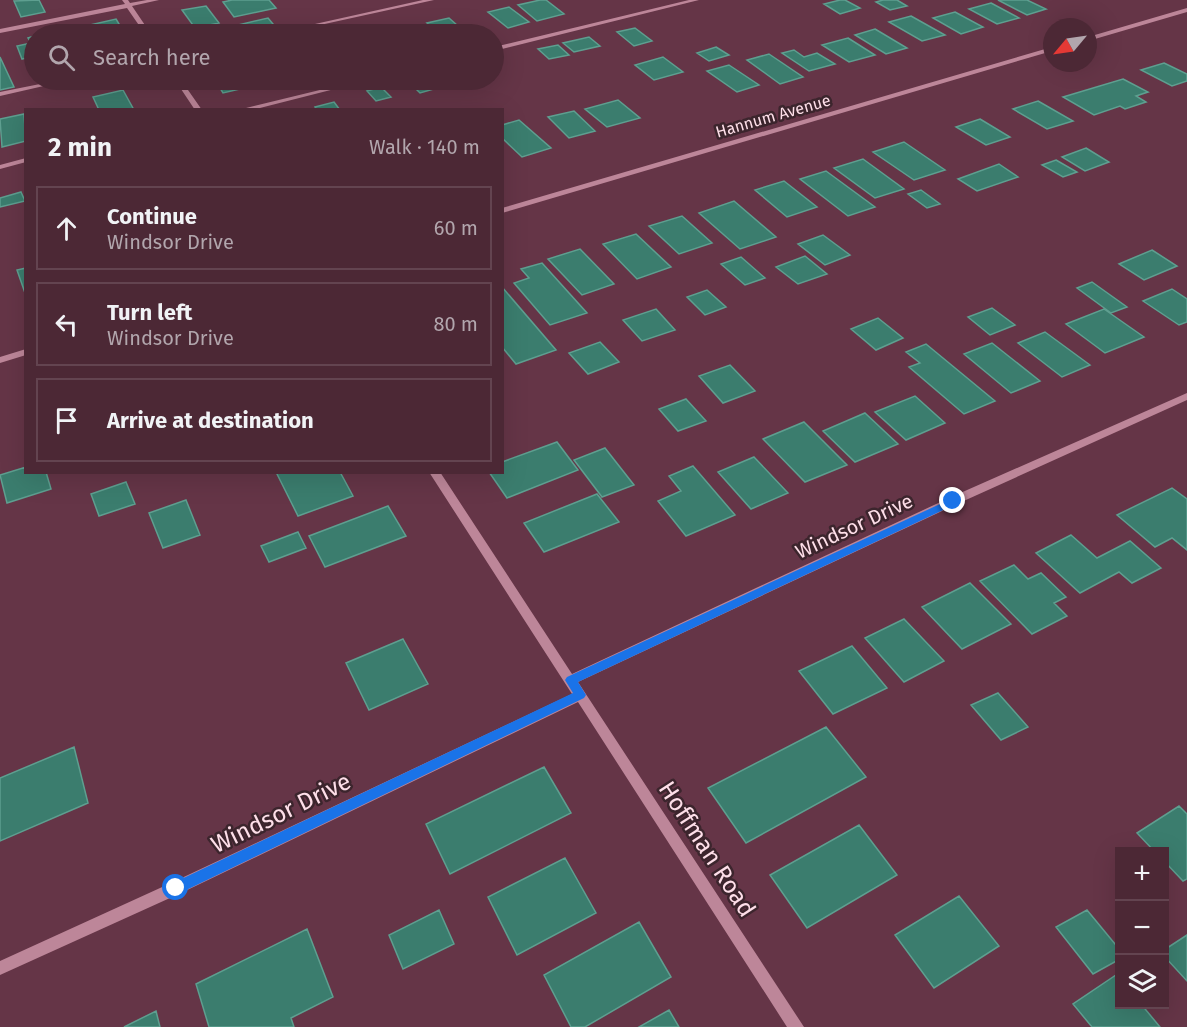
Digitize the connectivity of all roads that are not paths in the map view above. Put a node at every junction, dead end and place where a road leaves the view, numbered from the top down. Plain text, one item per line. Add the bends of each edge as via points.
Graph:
1 (156, 0) edge
2 (431, 0) edge
3 (696, 0) edge
4 (127, 3) edge
5 (1187, 10) edge
6 (32, 24) edge
7 (141, 24) edge
8 (319, 24) edge
9 (24, 26) edge
10 (0, 31) edge
11 (1097, 36) edge
12 (504, 47) edge
13 (1043, 52) edge
14 (24, 89) edge
15 (185, 90) edge
16 (325, 90) edge
17 (0, 94) edge
18 (198, 108) edge
19 (249, 108) edge
20 (24, 160) edge
21 (0, 166) edge
22 (504, 210) edge
23 (24, 353) edge
24 (0, 360) edge
25 (1187, 396) edge
26 (435, 474) edge
27 (571, 680) junction
28 (580, 695) junction
29 (0, 968) edge
30 (796, 1027) edge

1 - 4 street
2 - 8 street
3 - 12 street
4 - 6 street
4 - 7 street
5 - 11 street
9 - 10 street
13 - 22 street, Hannum Avenue
14 - 17 street
15 - 18 street
16 - 19 street
20 - 21 street
23 - 24 street
25 - 27 street, Windsor Drive
26 - 27 street
27 - 28 street, Hoffman Road
28 - 29 street, Windsor Drive
28 - 30 street, Hoffman Road

